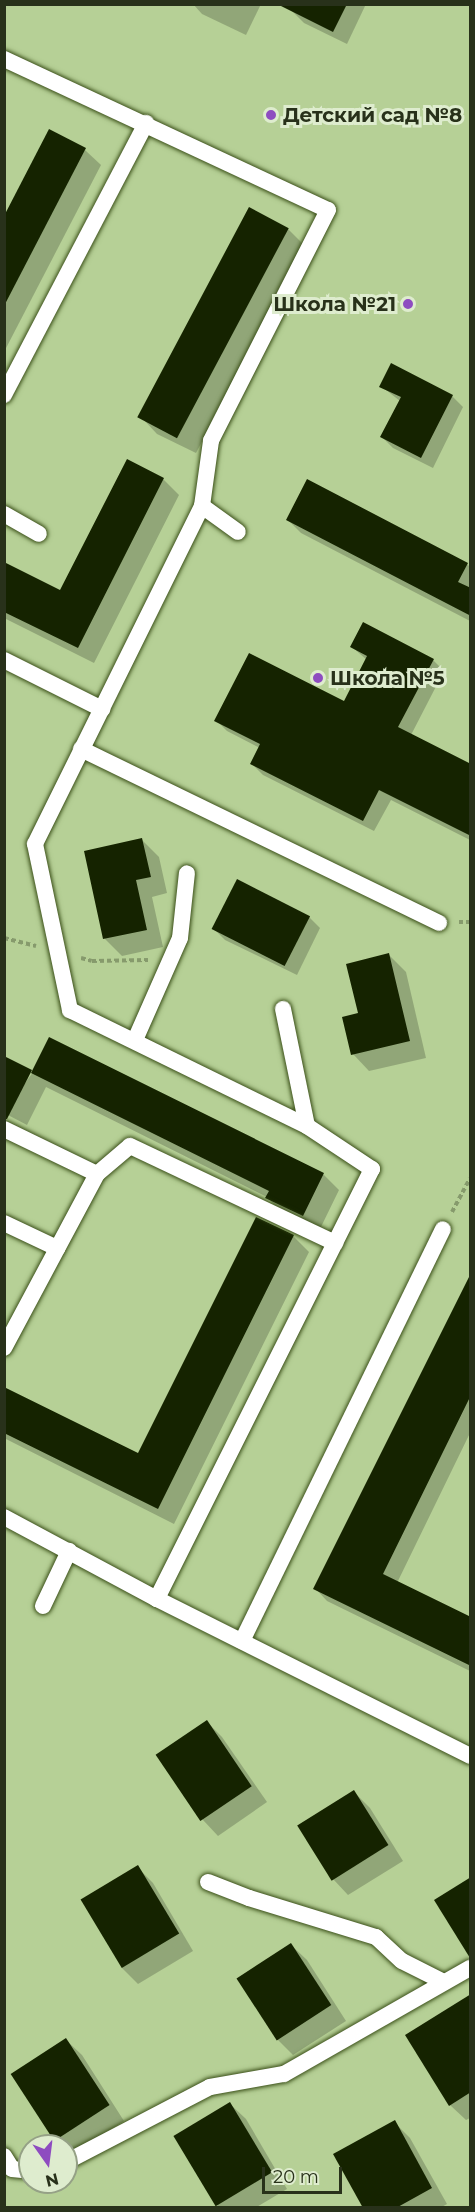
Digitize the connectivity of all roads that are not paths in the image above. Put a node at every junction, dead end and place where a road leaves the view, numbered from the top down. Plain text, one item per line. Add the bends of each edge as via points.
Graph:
1 (4, 59) edge
2 (146, 123) junction
3 (4, 395) edge
4 (202, 506) junction
5 (4, 514) edge
6 (238, 532) dead end
7 (39, 534) dead end
8 (4, 660) edge
9 (102, 709) junction
10 (81, 749) junction
11 (187, 873) dead end
12 (439, 923) dead end
13 (283, 1009) dead end
14 (135, 1040) junction
15 (307, 1126) junction
16 (4, 1129) edge
17 (97, 1174) junction
18 (4, 1223) edge
19 (443, 1229) road end
20 (335, 1243) junction
21 (57, 1248) junction
22 (4, 1348) edge
23 (4, 1516) edge
24 (69, 1551) junction
25 (157, 1599) junction
26 (43, 1606) dead end
27 (242, 1641) junction
28 (471, 1756) edge
29 (207, 1882) dead end
30 (471, 1968) edge
31 (444, 1982) junction
32 (4, 2156) edge
33 (78, 2156) edge
34 (18, 2169) edge

1 - 2 lane
2 - 3 lane
2 - 4 lane via 328,210 211,441
4 - 6 lane
4 - 9 lane
5 - 7 lane
8 - 9 lane
9 - 10 lane
10 - 12 lane
10 - 14 lane via 34,844 70,1010
11 - 14 lane via 180,938
13 - 15 lane
14 - 15 lane
15 - 20 lane via 372,1169
16 - 17 lane
17 - 20 lane via 130,1146
17 - 21 lane
18 - 21 lane
19 - 27 lane
20 - 25 lane
21 - 22 lane
23 - 24 lane
24 - 25 lane
24 - 26 lane
25 - 27 lane
27 - 28 lane
29 - 31 lane via 376,1937 402,1961
30 - 31 lane
31 - 33 lane via 284,2074 210,2087
32 - 34 lane via 12,2169

